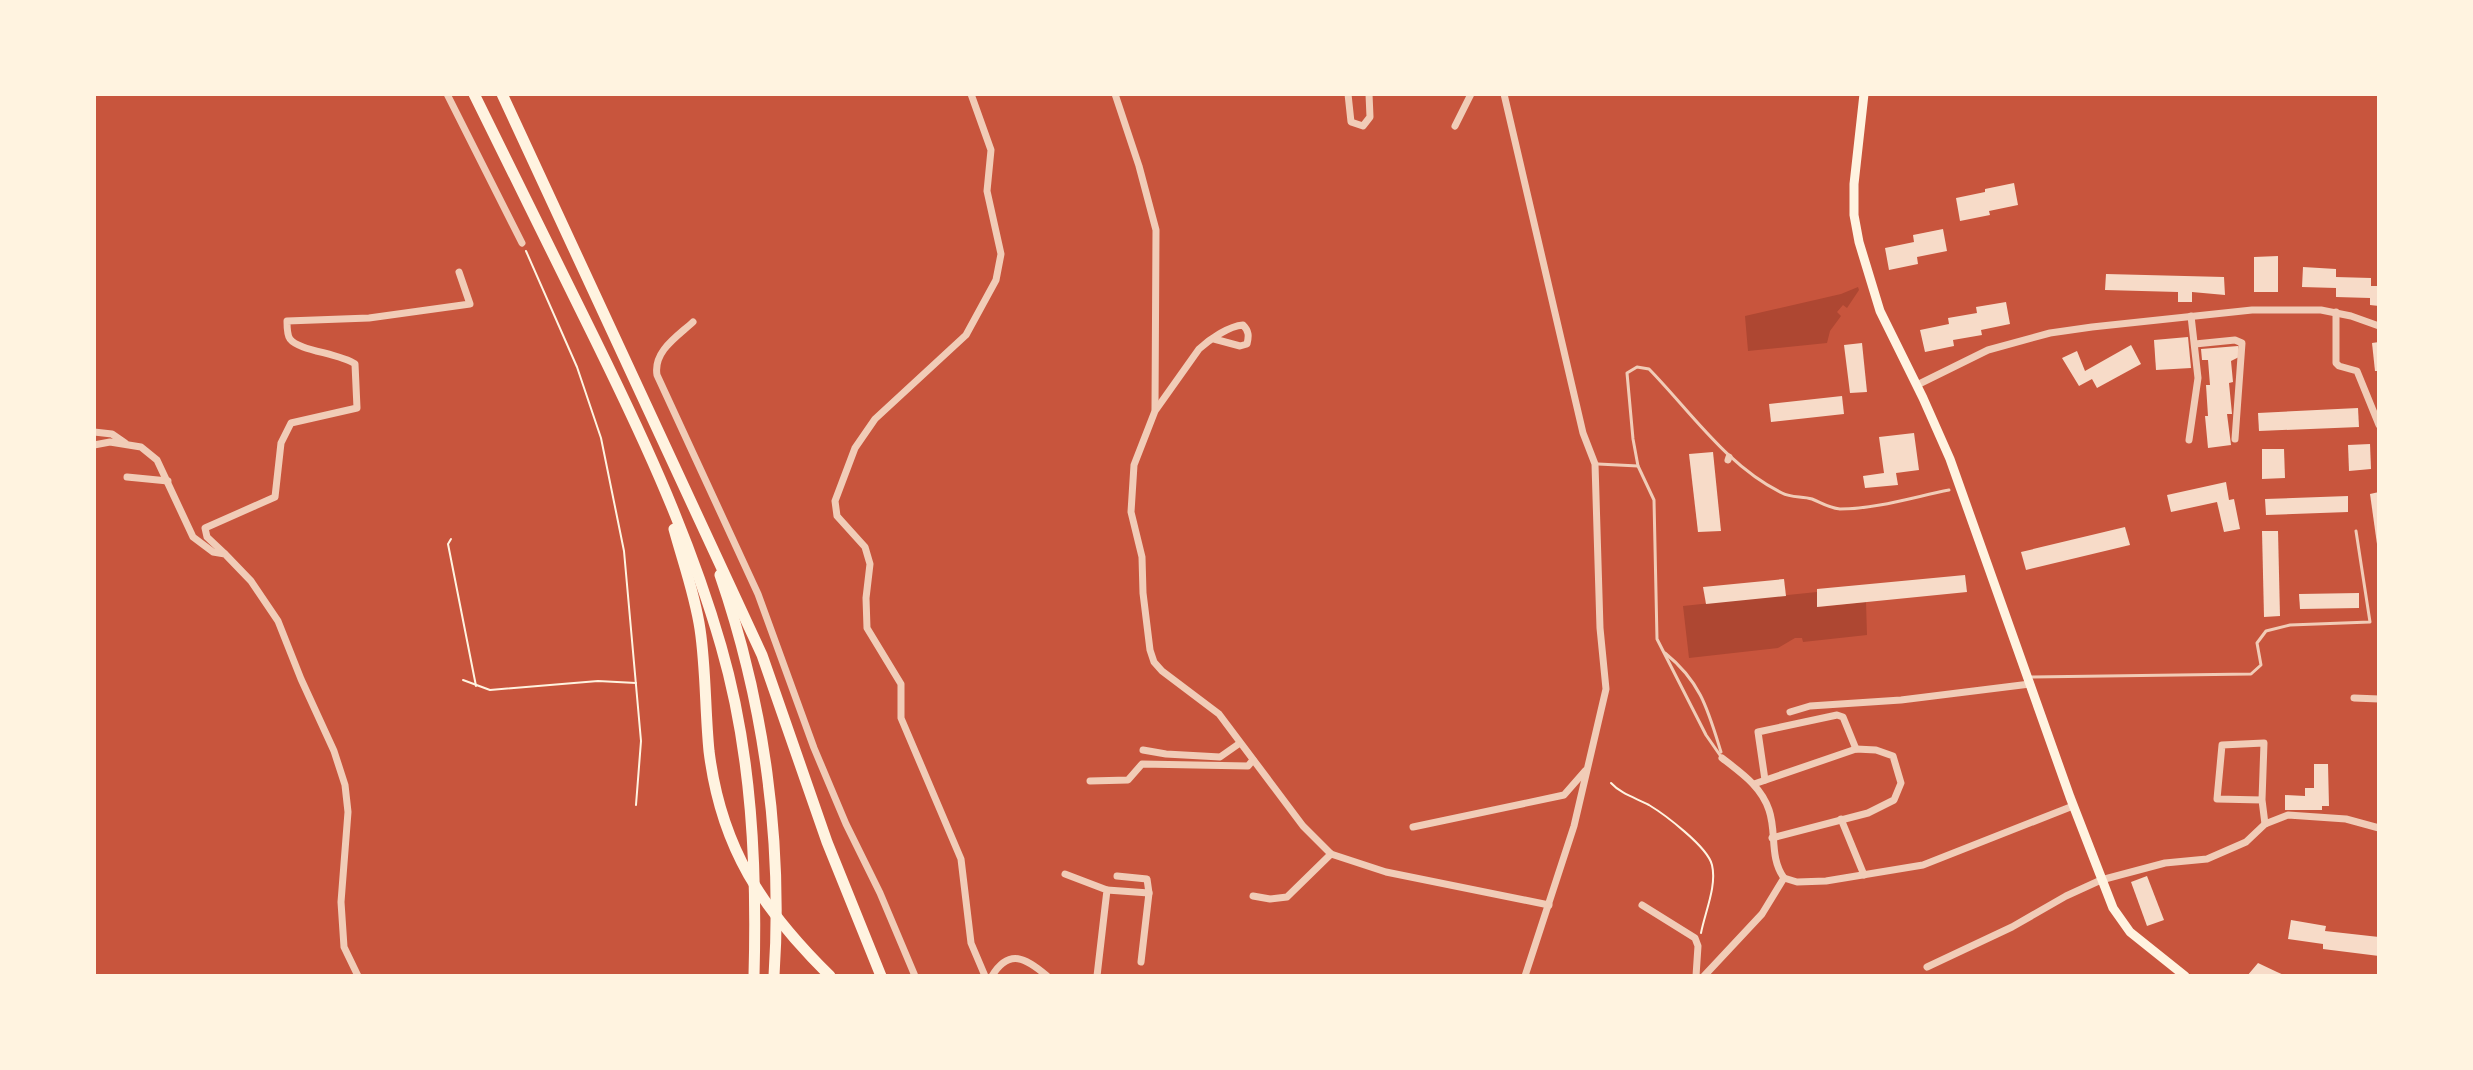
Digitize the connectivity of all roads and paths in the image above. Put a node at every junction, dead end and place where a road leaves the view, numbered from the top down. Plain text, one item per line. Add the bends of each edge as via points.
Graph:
1 (447, 94) edge
2 (474, 94) edge
3 (502, 94) edge
4 (971, 94) edge
5 (1115, 94) edge
6 (1348, 94) edge
7 (1369, 94) edge
8 (1471, 94) edge
9 (1504, 94) edge
10 (1864, 94) edge
11 (1455, 126) dead end
12 (522, 243) joint
13 (459, 272) dead end
14 (2336, 312) junction
15 (2191, 316) junction
16 (693, 322) dead end
17 (2379, 326) edge
18 (1214, 339) junction
19 (2195, 344) junction
20 (1917, 385) junction
21 (1155, 411) junction
22 (2379, 425) edge
23 (94, 432) edge
24 (2235, 439) dead end
25 (2189, 440) dead end
26 (94, 445) edge
27 (127, 445) junction
28 (1595, 464) junction
29 (1638, 466) junction
30 (659, 473) junction
31 (127, 477) dead end
32 (168, 481) junction
33 (1949, 490) dead end
34 (703, 525) junction
35 (2356, 531) dead end
36 (451, 539) dead end
37 (225, 554) junction
38 (1663, 651) junction
39 (463, 680) dead end
40 (2029, 681) junction
41 (637, 684) junction
42 (476, 687) junction
43 (2354, 698) dead end
44 (2379, 699) edge
45 (1790, 712) dead end
46 (1240, 743) junction
47 (1856, 749) junction
48 (1143, 750) dead end
49 (1722, 758) junction
50 (1253, 760) junction
51 (1586, 771) junction
52 (1765, 780) junction
53 (1090, 781) dead end
54 (1611, 783) dead end
55 (1754, 784) junction
56 (2262, 800) junction
57 (636, 805) dead end
58 (2073, 806) junction
59 (1841, 819) junction
60 (2265, 824) junction
61 (1413, 827) dead end
62 (2379, 828) edge
63 (1772, 838) junction
64 (1331, 854) junction
65 (1065, 874) dead end
66 (1864, 875) junction
67 (1117, 876) dead end
68 (1784, 878) junction
69 (2101, 880) junction
70 (1107, 890) junction
71 (1149, 893) junction
72 (1253, 896) dead end
73 (1549, 905) junction
74 (1642, 905) dead end
75 (1698, 946) junction
76 (1141, 962) dead end
77 (1927, 967) dead end
78 (358, 976) edge
79 (754, 976) edge
80 (774, 976) edge
81 (830, 976) edge
82 (881, 976) edge
83 (915, 976) edge
84 (985, 976) edge
85 (992, 976) edge
86 (1047, 976) edge
87 (1097, 976) edge
88 (1525, 976) edge
89 (1696, 976) edge
90 (1704, 976) edge
91 (2184, 976) edge

1 - 12 street
2 - 30 highway
3 - 34 highway
4 - 84 street via 991,150 987,191 1001,254 996,280 966,335 875,419 855,448 835,501 837,516 865,547 870,564 867,628 901,684 901,718 961,859 971,943
5 - 21 street via 1156,230
6 - 7 street via 1351,122 1363,126 1370,117
8 - 11 street
9 - 28 street via 1583,433
10 - 20 main road via 1854,184 1856,230 1880,311
12 - 41 path via 577,367 601,438 624,551
13 - 37 street via 470,304 369,318 287,321 294,343 355,364 357,408 291,423 281,443 275,497 205,528
14 - 15 street via 2252,310
14 - 17 street
14 - 22 street via 2336,363 2357,371
15 - 19 street
15 - 20 street via 2017,341 1963,360
16 - 83 street via 665,348 657,375 758,594 814,748
18 - 18 street via 1240,346 1247,344 1248,330 1235,326
18 - 21 street via 1199,349
19 - 24 street via 2242,343
19 - 25 street via 2198,378
20 - 40 main road via 1950,459
21 - 46 street via 1131,483 1150,650 1162,671 1219,714
23 - 27 street via 112,434
26 - 27 street
27 - 32 street via 141,447 157,460
28 - 29 lane
28 - 51 street via 1606,689
29 - 33 lane via 1627,373 1637,367 1649,369 1729,458 1784,495 1840,509
29 - 38 lane via 1654,500 1656,633
30 - 79 highway via 722,648 740,731 754,853
30 - 81 highway via 700,626 712,770 726,826 752,884
31 - 32 street
32 - 37 street via 193,537
34 - 80 highway via 741,641 765,762 775,854
34 - 82 highway via 762,655 827,842
35 - 40 lane via 2370,622 2266,631 2257,643 2261,665 2251,674
36 - 42 path
37 - 78 street via 278,621 345,785 344,947
38 - 49 lane
38 - 49 lane via 1698,687
39 - 42 path
40 - 45 street
40 - 58 main road
41 - 42 path
41 - 57 path via 641,741
43 - 44 street
46 - 48 street via 1220,757
46 - 50 street
47 - 52 street
47 - 52 street via 1843,717 1837,715 1758,732
47 - 59 street via 1893,756 1901,783 1894,800
49 - 55 street
50 - 53 street via 1248,766 1142,764 1128,780
50 - 64 street
51 - 61 street via 1564,795
51 - 73 street
52 - 55 street
54 - 75 path via 1672,821 1710,859 1712,882
55 - 63 street via 1770,812
56 - 56 street via 2264,743 2222,745 2217,799
56 - 60 street
58 - 66 street via 1923,865
58 - 69 main road
59 - 63 street
59 - 66 street
60 - 62 street via 2288,815 2346,819
60 - 69 street via 2246,842 2207,859 2165,863
63 - 68 street
64 - 72 street via 1287,897
64 - 73 street via 1386,872
65 - 70 street
66 - 68 street via 1826,881
67 - 71 street via 1147,879
68 - 90 street via 1762,914
69 - 77 street
69 - 91 main road via 2130,932
70 - 71 street
70 - 87 street
71 - 76 street
73 - 88 street
74 - 75 street via 1695,938
75 - 89 street
85 - 86 street via 1000,963 1013,958 1030,961

